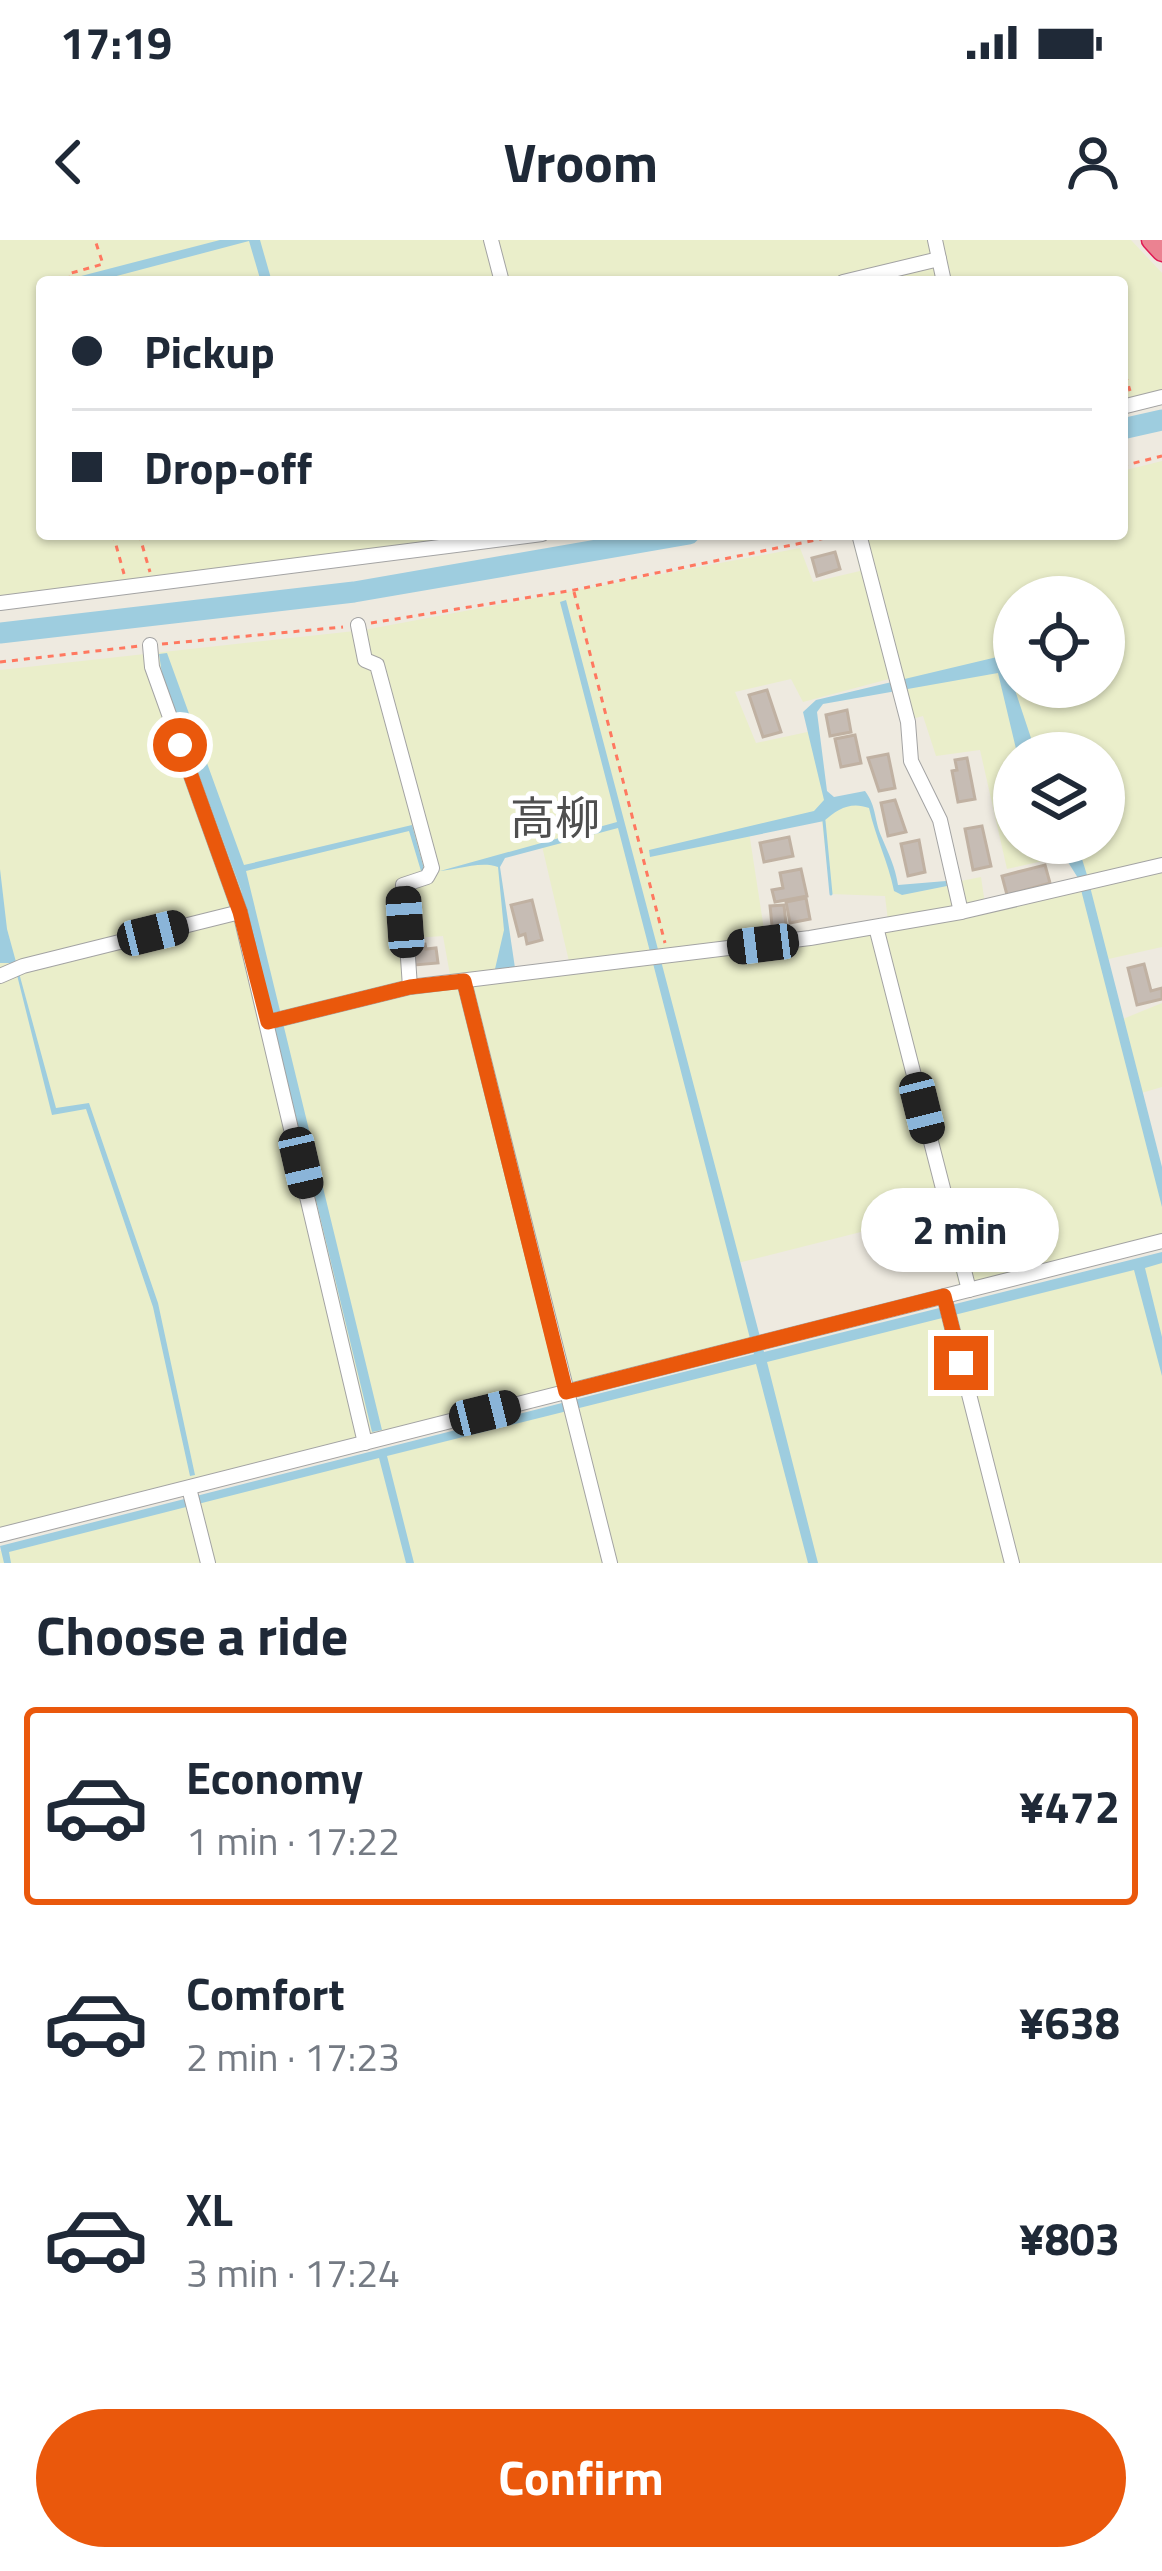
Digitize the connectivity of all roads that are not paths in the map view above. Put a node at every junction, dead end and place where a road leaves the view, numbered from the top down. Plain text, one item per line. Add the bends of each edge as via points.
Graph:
1 (491, 240) edge
2 (935, 240) edge
3 (1151, 240) edge
4 (1162, 252) edge
5 (939, 259) junction
6 (500, 276) edge
7 (868, 276) edge
8 (943, 276) edge
9 (1162, 397) edge
10 (1128, 406) edge
11 (496, 540) edge
12 (862, 540) edge
13 (0, 603) edge
14 (358, 625) road end
15 (150, 645) road end
16 (1162, 865) edge
17 (240, 912) junction
18 (961, 912) junction
19 (875, 927) junction
20 (12, 970) edge
21 (464, 981) junction
22 (410, 987) junction
23 (268, 1022) junction
24 (1162, 1241) edge
25 (969, 1290) junction
26 (944, 1296) junction
27 (566, 1392) junction
28 (365, 1443) junction
29 (189, 1488) junction
30 (0, 1535) edge
31 (208, 1563) edge
32 (610, 1563) edge
33 (1012, 1563) edge

1 - 6 street
2 - 5 street
3 - 4 highway
5 - 7 street
5 - 8 street
9 - 10 street
11 - 13 street
12 - 18 street via 911,761 940,820
14 - 22 street via 364,660 377,665 431,871 403,885
15 - 17 street
16 - 18 street
17 - 20 street
17 - 23 street
18 - 19 street
19 - 21 street
19 - 25 street
21 - 22 street
21 - 27 street
22 - 23 street
23 - 28 street
24 - 25 street
25 - 26 street
26 - 27 street
26 - 33 street
27 - 28 street
27 - 32 street
28 - 29 street
29 - 30 street
29 - 31 street

